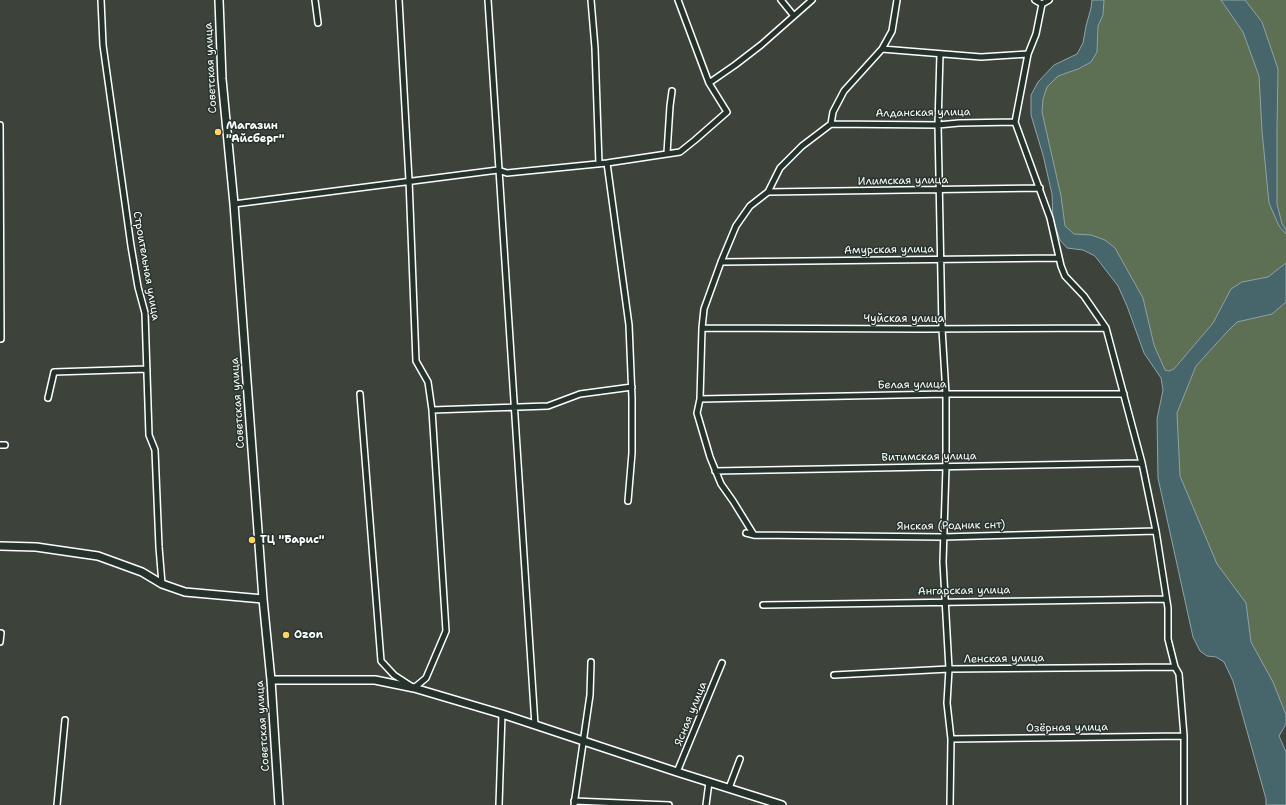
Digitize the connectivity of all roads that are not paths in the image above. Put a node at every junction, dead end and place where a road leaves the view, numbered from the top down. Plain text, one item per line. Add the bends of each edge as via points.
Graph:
1 (101, 0) edge
2 (219, 0) edge
3 (315, 0) edge
4 (399, 0) edge
5 (488, 0) edge
6 (591, 0) edge
7 (678, 0) edge
8 (781, 0) edge
9 (812, 0) edge
10 (897, 0) edge
11 (1035, 0) edge
12 (1049, 0) edge
13 (1042, 4) junction
14 (794, 16) junction
15 (318, 23) dead end
16 (882, 49) junction
17 (940, 54) junction
18 (1028, 54) junction
19 (709, 82) junction
20 (672, 91) dead end
21 (1015, 122) junction
22 (831, 124) junction
23 (0, 125) edge
24 (938, 125) junction
25 (667, 153) junction
26 (607, 163) junction
27 (599, 164) junction
28 (498, 170) junction
29 (408, 180) junction
30 (1040, 188) junction
31 (940, 190) junction
32 (768, 192) junction
33 (234, 204) junction
34 (1058, 258) junction
35 (941, 259) junction
36 (721, 262) junction
37 (702, 328) junction
38 (1106, 328) junction
39 (942, 329) junction
40 (0, 339) edge
41 (147, 370) junction
42 (632, 387) junction
43 (360, 394) dead end
44 (946, 394) junction
45 (1124, 394) junction
46 (48, 398) dead end
47 (700, 399) junction
48 (513, 407) junction
49 (432, 410) junction
50 (1142, 463) junction
51 (946, 467) junction
52 (715, 471) junction
53 (628, 501) dead end
54 (1156, 531) junction
55 (746, 533) dead end
56 (754, 535) junction
57 (943, 537) junction
58 (0, 546) edge
59 (162, 584) junction
60 (263, 599) junction
61 (1166, 599) junction
62 (946, 601) junction
63 (762, 605) dead end
64 (1, 633) edge
65 (0, 642) edge
66 (590, 662) dead end
67 (722, 663) dead end
68 (1175, 667) junction
69 (949, 669) junction
70 (834, 675) dead end
71 (271, 680) junction
72 (414, 688) junction
73 (502, 714) junction
74 (65, 720) dead end
75 (535, 725) junction
76 (1184, 736) junction
77 (951, 739) junction
78 (583, 740) junction
79 (740, 759) dead end
80 (677, 772) junction
81 (709, 782) junction
82 (729, 788) junction
83 (574, 803) edge
84 (57, 805) edge
85 (279, 805) edge
86 (499, 805) edge
87 (669, 805) edge
88 (706, 805) edge
89 (782, 805) edge
90 (950, 805) edge
91 (1184, 805) edge

1 - 41 street, Строительная улица via 103,45 131,246 145,313
2 - 33 main road, Советская улица via 222,79
3 - 15 street
4 - 29 street
5 - 28 street
6 - 27 street
7 - 19 street
8 - 14 street
9 - 14 street
10 - 16 street via 892,31
11 - 13 street
12 - 13 street
13 - 18 street via 1036,34
14 - 19 street via 735,65
16 - 17 street
16 - 22 street via 844,91 833,112
17 - 18 street via 981,57
17 - 24 street
18 - 21 street
19 - 25 street via 727,112 680,152
20 - 25 street
21 - 24 street, Алданская улица
21 - 30 street
22 - 24 street, Алданская улица
22 - 32 street via 802,146 780,168
23 - 40 street
24 - 31 street
25 - 26 street
26 - 27 street
26 - 42 street via 629,325
27 - 28 street via 507,173
28 - 29 street
28 - 48 street
29 - 33 street
29 - 49 street via 416,361 428,382
30 - 31 street, Илимская улица
30 - 34 street via 1050,218
31 - 32 street, Илимская улица
31 - 35 street
32 - 36 street via 745,212 736,226
33 - 60 main road, Советская улица
34 - 35 street, Амурская улица
34 - 38 street via 1065,276 1084,296
35 - 36 street, Амурская улица
35 - 39 street
36 - 37 street via 704,308
37 - 39 street, Чуйская улица
37 - 47 street
38 - 39 street, Чуйская улица
38 - 45 street
39 - 44 street
41 - 46 street via 54,372
41 - 59 street, Строительная улица via 149,435 155,450
42 - 48 street via 580,394 548,406
42 - 53 street via 632,453
43 - 72 street via 381,661 394,675
44 - 45 street, Белая улица
44 - 47 street, Белая улица
44 - 51 street
45 - 50 street
47 - 52 street via 697,413
48 - 49 street
48 - 75 street
49 - 72 street via 446,631 426,678
50 - 51 street, Витимская улица
50 - 54 street
51 - 52 street, Витимская улица
51 - 57 street
52 - 56 street
54 - 57 street, Янская (Родник снт)
54 - 61 street
55 - 56 street, Янская (Родник снт)
56 - 57 street, Янская (Родник снт)
57 - 62 street
58 - 59 main road via 98,556 142,572
59 - 60 main road via 185,592
60 - 71 main road, Советская улица
61 - 62 street, Ангарская улица
61 - 68 street via 1168,639
62 - 63 street, Ангарская улица
62 - 69 street
64 - 65 street
66 - 78 street via 590,695
67 - 80 street, Ясная улица
68 - 69 street, Ленская улица
68 - 76 street via 1179,674
69 - 70 street, Ленская улица
69 - 77 street via 947,703
71 - 72 main road via 376,680
71 - 85 main road, Советская улица
72 - 73 main road
73 - 75 main road
73 - 86 street
74 - 84 street
75 - 78 main road
76 - 77 street, Озёрная улица
76 - 91 street
77 - 90 street
78 - 80 main road
78 - 83 street
79 - 82 street
80 - 81 main road
81 - 82 main road
81 - 88 street
82 - 89 main road
83 - 87 street

